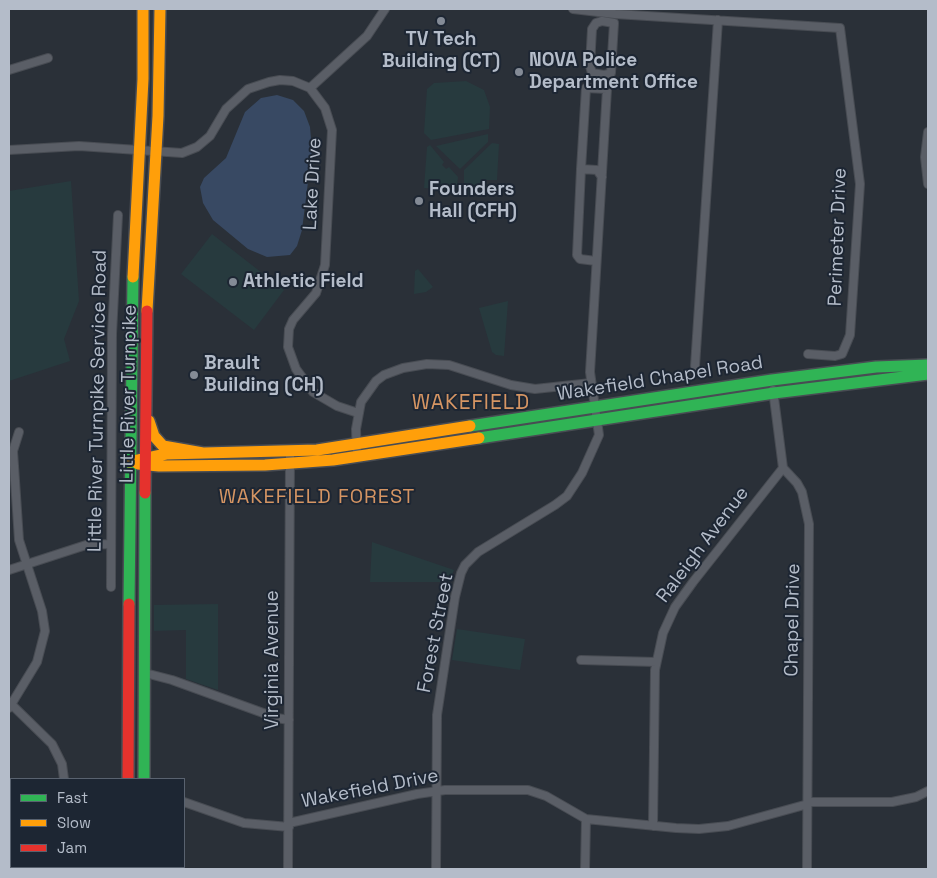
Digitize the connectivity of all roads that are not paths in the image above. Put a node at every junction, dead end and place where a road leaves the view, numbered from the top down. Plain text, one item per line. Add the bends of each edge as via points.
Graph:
1 (144, 9) edge
2 (160, 9) edge
3 (385, 9) edge
4 (573, 9) edge
5 (594, 13) junction
6 (614, 19) junction
7 (718, 20) junction
8 (596, 23) junction
9 (48, 58) dead end
10 (9, 70) edge
11 (310, 88) junction
12 (928, 132) edge
13 (140, 149) junction
14 (9, 150) edge
15 (156, 152) junction
16 (581, 169) junction
17 (602, 177) junction
18 (928, 184) edge
19 (118, 215) dead end
20 (596, 261) junction
21 (808, 354) dead end
22 (928, 365) edge
23 (695, 366) dead end
24 (928, 374) edge
25 (772, 380) junction
26 (591, 383) junction
27 (774, 393) junction
28 (595, 406) junction
29 (146, 407) junction
30 (358, 413) junction
31 (598, 418) junction
32 (19, 432) dead end
33 (355, 444) junction
34 (290, 452) junction
35 (203, 453) junction
36 (357, 457) junction
37 (111, 462) junction
38 (129, 462) junction
39 (146, 462) junction
40 (290, 464) junction
41 (783, 468) junction
42 (12, 474) edge
43 (111, 544) junction
44 (27, 564) junction
45 (9, 570) edge
46 (111, 587) dead end
47 (581, 660) dead end
48 (656, 662) junction
49 (145, 673) junction
50 (10, 705) edge
51 (289, 720) junction
52 (64, 778) edge
53 (128, 778) edge
54 (144, 778) edge
55 (436, 791) junction
56 (928, 791) edge
57 (185, 802) edge
58 (808, 803) junction
59 (586, 818) junction
60 (289, 825) junction
61 (653, 826) junction
62 (288, 869) edge
63 (436, 869) edge
64 (585, 869) edge
65 (807, 869) edge

1 - 13 main road, Little River Turnpike
2 - 15 main road, Little River Turnpike
3 - 11 street via 367,36
4 - 5 street
5 - 6 street
5 - 8 street
6 - 7 street
6 - 8 street
6 - 8 street via 611,73 604,76 592,74 590,68 592,29
7 - 21 street, Perimeter Drive via 840,28 860,184 850,335 842,354
7 - 23 street
9 - 10 street
11 - 15 street via 293,81 257,85 232,102 204,142 182,153
11 - 30 street, Lake Drive via 325,108 332,130 325,266 316,293 293,320 288,347 296,369 313,392 337,406
12 - 18 street via 925,157
13 - 14 street via 48,146
13 - 15 street
13 - 38 main road, Little River Turnpike via 130,309
15 - 29 main road, Little River Turnpike via 146,335
16 - 17 street via 597,170
16 - 17 street, Forest Street via 586,88 607,89
16 - 20 street via 577,255 580,259
17 - 20 street, Forest Street
19 - 37 street, Little River Turnpike Service Road via 112,334
20 - 26 street, Forest Street
22 - 25 main road, Wakefield Chapel Road via 870,367
24 - 27 main road, Wakefield Chapel Road
25 - 27 street
25 - 28 main road, Wakefield Chapel Road
26 - 28 street, Forest Street
26 - 30 street via 535,389 498,382 462,367 415,365 393,371 376,381 364,396
27 - 31 main road, Wakefield Chapel Road
27 - 41 street
28 - 31 street, Forest Street
28 - 33 main road, Wakefield Chapel Road
29 - 35 main road via 151,431 163,446
29 - 39 main road, Little River Turnpike
30 - 33 street
31 - 36 main road, Wakefield Chapel Road
31 - 55 street, Forest Street via 600,435 567,496 478,552 461,573 437,715
32 - 42 street via 13,451
33 - 34 main road, Wakefield Chapel Road
33 - 36 street
34 - 35 main road, Wakefield Chapel Road
34 - 40 street, Virginia Avenue
35 - 39 main road, Wakefield Chapel Road
36 - 40 main road, Wakefield Chapel Road
37 - 38 street, Wakefield Chapel Road
37 - 43 street, Little River Turnpike Service Road
38 - 39 main road, Wakefield Chapel Road
38 - 53 main road, Little River Turnpike
39 - 40 main road, Wakefield Chapel Road
39 - 49 main road, Little River Turnpike
40 - 51 street, Virginia Avenue
41 - 48 street, Raleigh Avenue via 675,607 662,633
41 - 58 street, Chapel Drive via 802,492 809,524
42 - 44 street via 19,540
43 - 44 street via 86,545
43 - 46 street, Little River Turnpike Service Road
44 - 45 street
44 - 50 street via 42,612 44,641 37,662
47 - 48 street
48 - 61 street, Raleigh Avenue
49 - 51 street
49 - 54 main road, Little River Turnpike
50 - 52 street via 52,744 62,764
51 - 60 street, Virginia Avenue
55 - 59 street, Wakefield Drive via 528,790
55 - 60 street, Wakefield Drive
55 - 63 street, Forest Street
56 - 58 street, Wakefield Drive via 892,802
57 - 60 street, Wakefield Drive via 244,823
58 - 61 street, Wakefield Drive via 715,828
58 - 65 street, Chapel Drive
59 - 61 street, Wakefield Drive
59 - 64 street
60 - 62 street, Virginia Avenue

